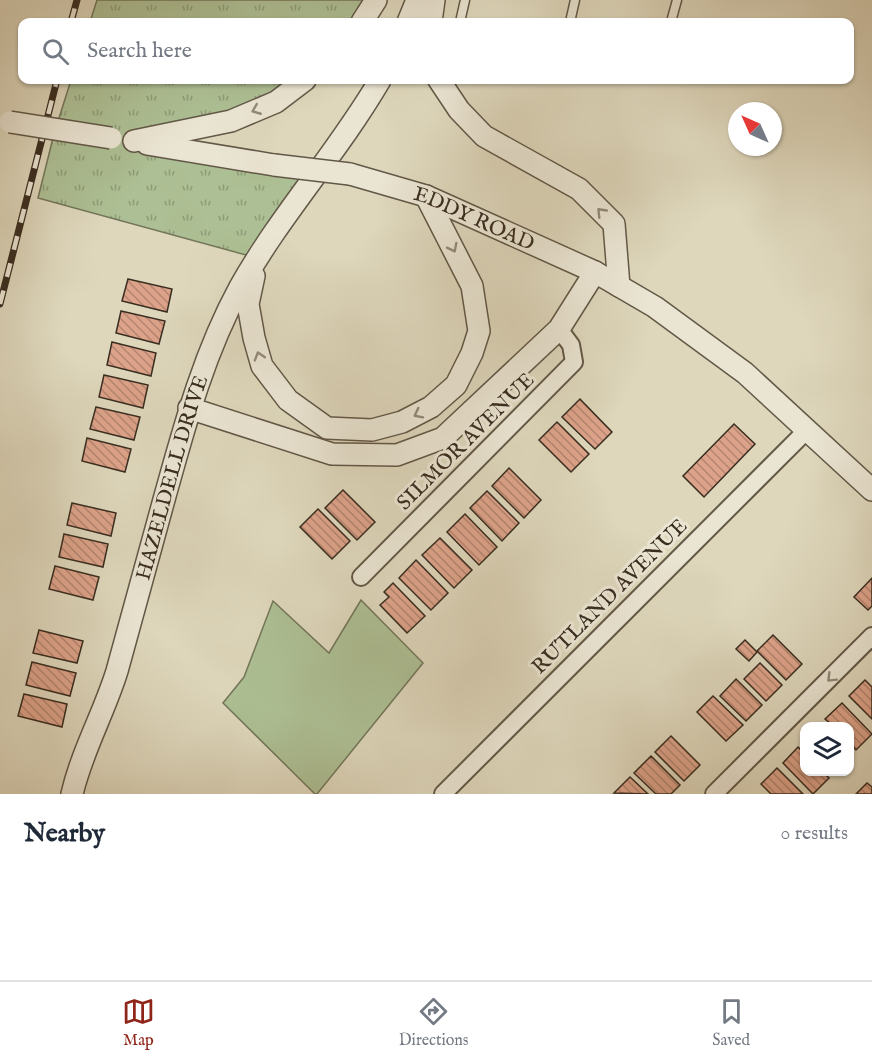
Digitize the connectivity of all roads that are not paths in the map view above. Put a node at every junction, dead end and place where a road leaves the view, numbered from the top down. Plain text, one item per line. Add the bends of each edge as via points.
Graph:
1 (376, 0) edge
2 (417, 0) edge
3 (434, 0) edge
4 (465, 0) edge
5 (575, 0) edge
6 (677, 0) edge
7 (365, 18) edge
8 (410, 18) edge
9 (432, 18) edge
10 (461, 18) edge
11 (571, 18) edge
12 (672, 18) edge
13 (300, 84) edge
14 (378, 84) edge
15 (442, 84) edge
16 (5, 121) edge
17 (134, 141) junction
18 (426, 196) junction
19 (257, 258) junction
20 (595, 272) junction
21 (619, 286) junction
22 (559, 329) junction
23 (189, 408) junction
24 (256, 428) junction
25 (327, 428) junction
26 (807, 430) junction
27 (872, 490) edge
28 (361, 578) dead end
29 (872, 636) edge
30 (72, 794) edge
31 (443, 794) edge
32 (714, 794) edge

1 - 7 street
2 - 8 street
3 - 9 street
4 - 10 lane
5 - 11 lane
6 - 12 lane
13 -> 17 street via 276,102 231,121
14 - 19 street, HAZELDELL DRIVE
21 -> 15 street via 614,224 579,189 484,136
16 - 17 street, EDDY ROAD, bridge
17 - 18 street, EDDY ROAD, bridge via 350,174
18 - 20 street, EDDY ROAD
18 -> 25 street via 472,286 479,331 472,354 456,385 431,407 412,417 372,430
19 - 23 street, HAZELDELL DRIVE via 213,343
25 -> 19 street via 288,400 262,366 248,304
20 - 21 street, EDDY ROAD
20 - 22 street
21 - 26 street, EDDY ROAD via 726,358
22 - 24 street via 443,438 397,455 332,454
22 - 28 street, SILMOR AVENUE via 571,345 574,362
23 - 24 street
23 - 30 street, HAZELDELL DRIVE via 107,704
24 - 25 street
26 - 27 street, EDDY ROAD
26 - 31 street, RUTLAND AVENUE
29 -> 32 street

